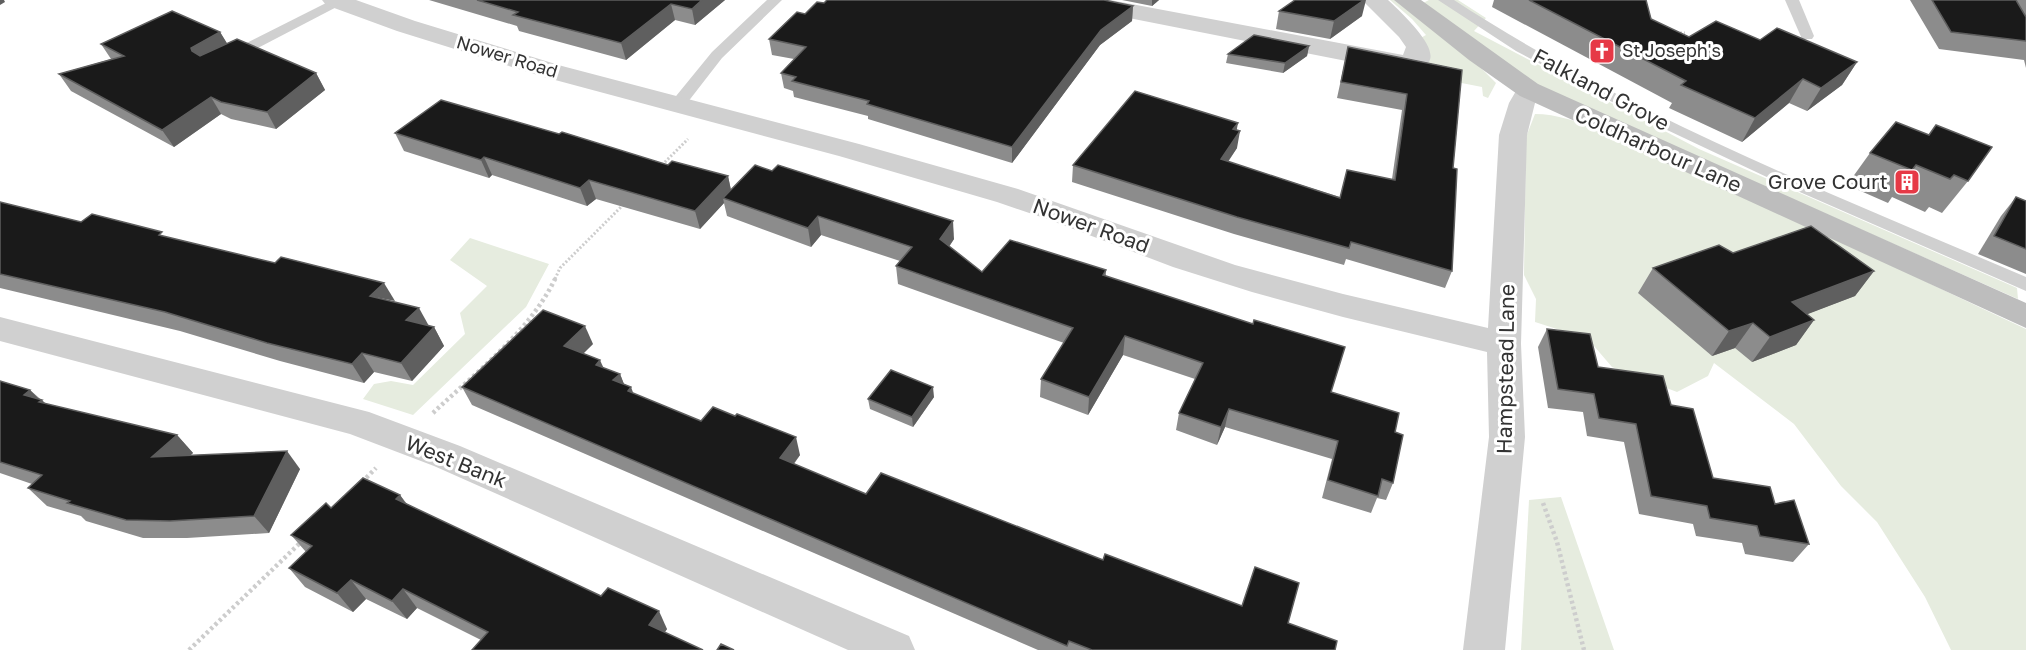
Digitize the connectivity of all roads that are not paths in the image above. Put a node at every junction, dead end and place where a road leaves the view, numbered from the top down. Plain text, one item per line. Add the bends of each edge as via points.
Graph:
1 (775, 0) edge
2 (1073, 0) edge
3 (1374, 0) edge
4 (1406, 0) edge
5 (1445, 0) edge
6 (1792, 0) edge
7 (339, 1) edge
8 (1807, 36) dead end
9 (222, 61) edge
10 (1529, 90) junction
11 (678, 104) junction
12 (2026, 284) edge
13 (2026, 316) edge
14 (0, 328) edge
15 (1504, 344) junction
16 (894, 650) edge
17 (1484, 650) edge

1 - 11 lane via 717,55
2 - 3 street via 1382,60 1404,63 1417,59 1419,48 1408,32
4 - 10 street, Coldharbour Lane
5 - 12 lane, Falkland Grove via 1574,78 1703,142
6 - 8 lane
7 - 9 lane, Nower Road
7 - 11 street, Nower Road via 539,67
10 - 13 street, Coldharbour Lane
10 - 15 street, Hampstead Lane via 1513,135
11 - 15 street, Nower Road via 970,185 1293,292
14 - 16 street, West Bank via 356,422 447,456
15 - 17 street, Hampstead Lane via 1507,437

